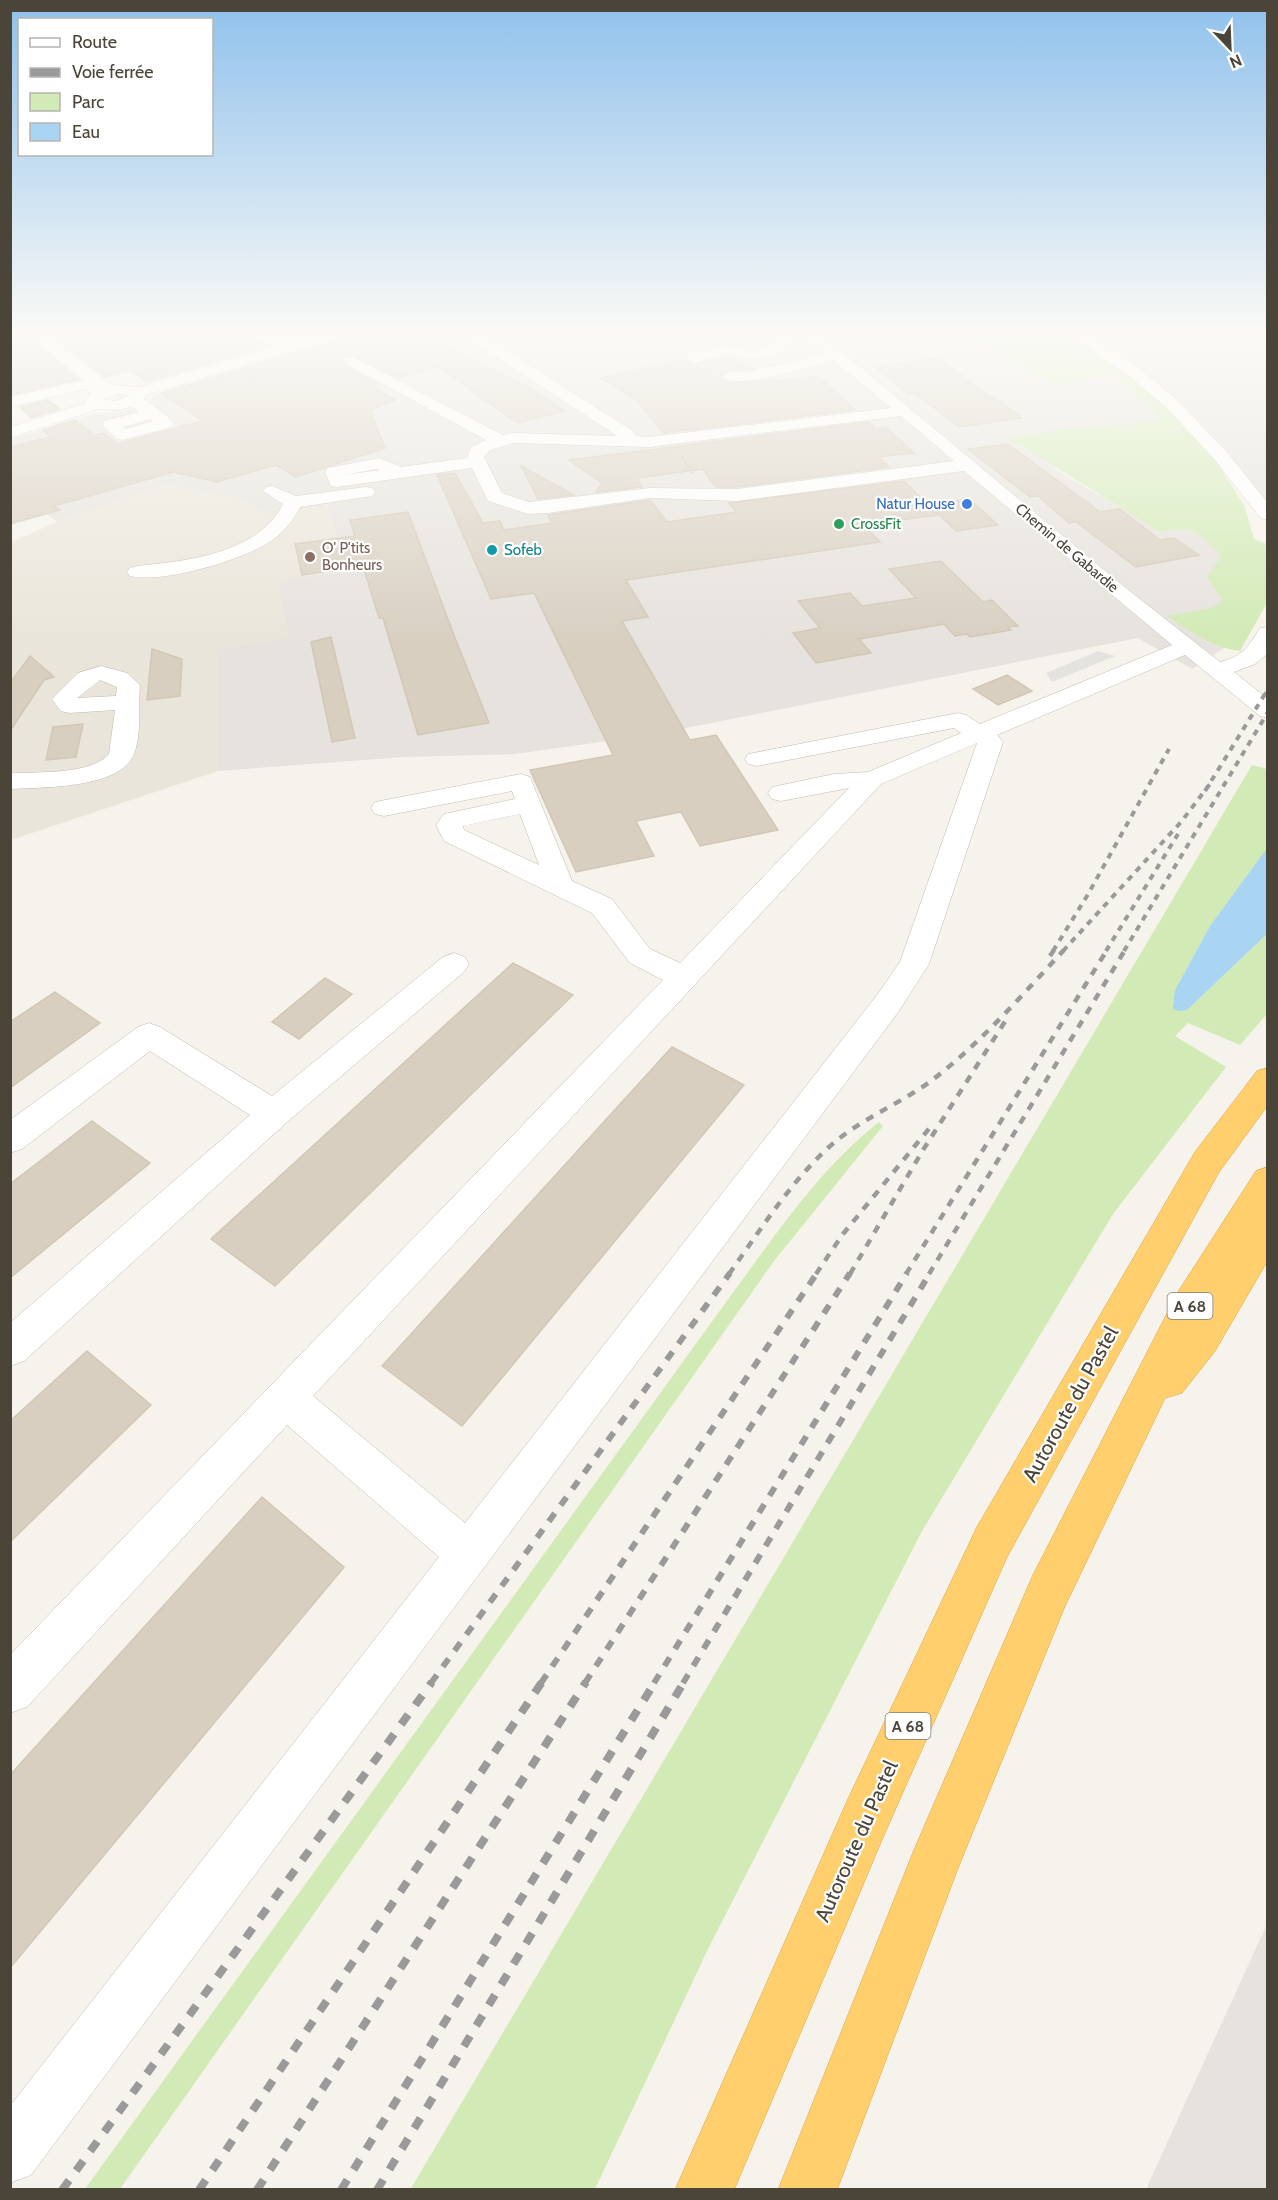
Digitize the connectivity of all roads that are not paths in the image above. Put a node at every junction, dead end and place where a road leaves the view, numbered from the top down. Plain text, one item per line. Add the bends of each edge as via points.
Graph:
1 (494, 437) edge
2 (628, 437) edge
3 (696, 437) edge
4 (934, 437) edge
5 (1202, 437) edge
6 (500, 440) junction
7 (630, 442) junction
8 (967, 465) junction
9 (480, 470) junction
10 (399, 473) dead end
11 (273, 491) dead end
12 (301, 501) junction
13 (1268, 514) edge
14 (294, 535) dead end
15 (137, 572) dead end
16 (1268, 633) edge
17 (1188, 648) junction
18 (1215, 669) junction
19 (126, 702) dead end
20 (1268, 711) edge
21 (976, 733) junction
22 (757, 759) dead end
23 (872, 779) junction
24 (10, 781) edge
25 (781, 794) dead end
26 (530, 804) junction
27 (384, 808) dead end
28 (560, 885) junction
29 (454, 964) dead end
30 (682, 977) junction
31 (1268, 1080) edge
32 (1268, 1110) edge
33 (274, 1114) junction
34 (10, 1139) edge
35 (1268, 1180) edge
36 (1268, 1226) edge
37 (1143, 1277) junction
38 (10, 1348) edge
39 (285, 1398) junction
40 (1123, 1438) junction
41 (468, 1554) junction
42 (10, 1690) edge
43 (10, 2154) edge
44 (704, 2190) edge
45 (807, 2190) edge

1 - 6 street
2 - 7 street
3 - 7 street
4 - 8 street, Chemin de Gabardie
5 - 13 street
6 - 7 street
6 - 9 street via 477,452
8 - 9 street via 758,492 650,493 528,508 495,497
8 - 17 street, Chemin de Gabardie
9 - 10 street
9 - 12 street
11 - 12 street
12 - 14 street
12 - 15 street via 278,526 236,551 167,569
16 - 18 street via 1248,662
17 - 18 street, Chemin de Gabardie
17 - 21 street
18 - 20 street, Chemin de Gabardie
19 - 24 street via 121,754 114,765 84,775
21 - 22 street via 958,720
21 - 23 street
21 - 41 street via 991,742 914,964
23 - 25 street via 834,782
23 - 30 street
26 - 27 street via 520,782
26 - 28 street
26 - 28 street via 453,820 450,831
28 - 30 street via 602,906 640,957
29 - 33 street
30 - 39 street
31 - 37 highway, A 68 via 1207,1162
32 - 37 highway, A 68
33 - 34 street via 149,1035
33 - 38 street
35 - 40 highway, A 68 via 1191,1304
36 - 40 highway via 1201,1338
37 - 44 highway, Autoroute du Pastel / A 68 via 992,1542 866,1817
39 - 41 street
39 - 42 street
40 - 45 highway, A 68 via 1048,1591 1001,1702
41 - 43 street

